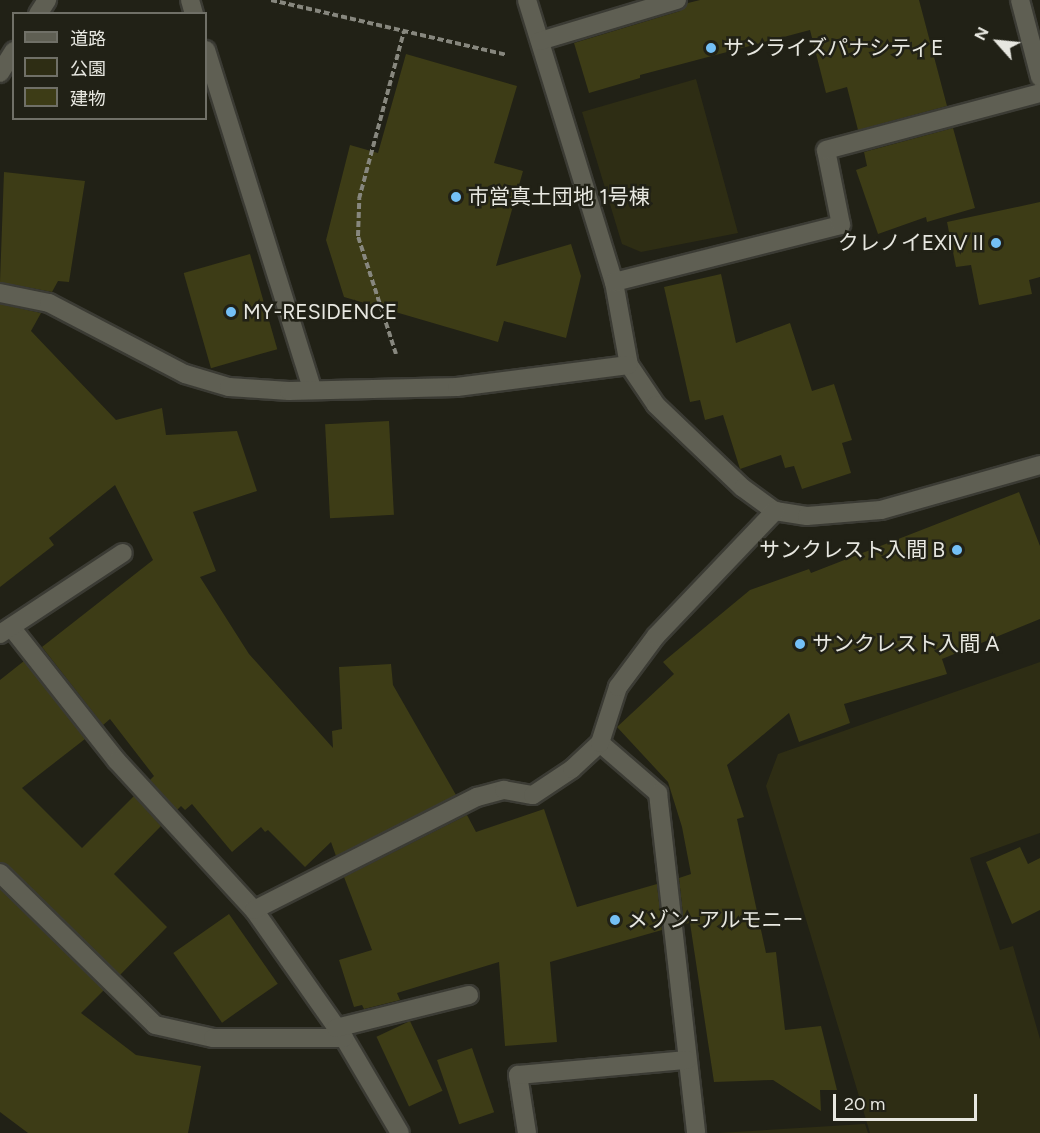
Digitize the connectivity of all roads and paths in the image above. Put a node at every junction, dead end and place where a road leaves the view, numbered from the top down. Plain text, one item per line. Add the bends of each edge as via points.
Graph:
1 (271, 0) edge
2 (527, 0) edge
3 (677, 0) edge
4 (1020, 0) edge
5 (404, 31) junction
6 (540, 41) junction
7 (12, 54) edge
8 (207, 54) edge
9 (547, 65) junction
10 (0, 73) edge
11 (1040, 76) edge
12 (1040, 93) edge
13 (614, 282) junction
14 (0, 293) edge
15 (629, 365) junction
16 (312, 388) junction
17 (407, 389) junction
18 (1040, 465) edge
19 (775, 511) junction
20 (123, 553) dead end
21 (6, 631) edge
22 (600, 743) junction
23 (0, 873) edge
24 (254, 910) junction
25 (469, 995) dead end
26 (340, 1033) junction
27 (687, 1060) junction
28 (400, 1133) edge
29 (527, 1133) edge
30 (696, 1133) edge

1 - 5 path
2 - 6 street
3 - 6 street
4 - 11 street
5 - 9 path
5 - 17 path via 359,199 358,236
6 - 9 street
7 - 10 street
8 - 16 street
9 - 13 street
12 - 13 street via 826,150 841,225
13 - 15 street
14 - 16 street via 49,303 185,374 218,384 289,391
15 - 17 street via 457,387
15 - 19 street via 656,405 743,488
16 - 17 street
18 - 19 street via 881,510 807,516
19 - 22 street via 656,636 618,687
20 - 21 street
21 - 24 street via 117,762
22 - 24 street via 572,769 533,795 504,790 477,797
22 - 27 street via 658,793
23 - 26 street via 155,1025 213,1038
24 - 26 street
25 - 26 street
26 - 28 street
27 - 29 street via 518,1075
27 - 30 street

